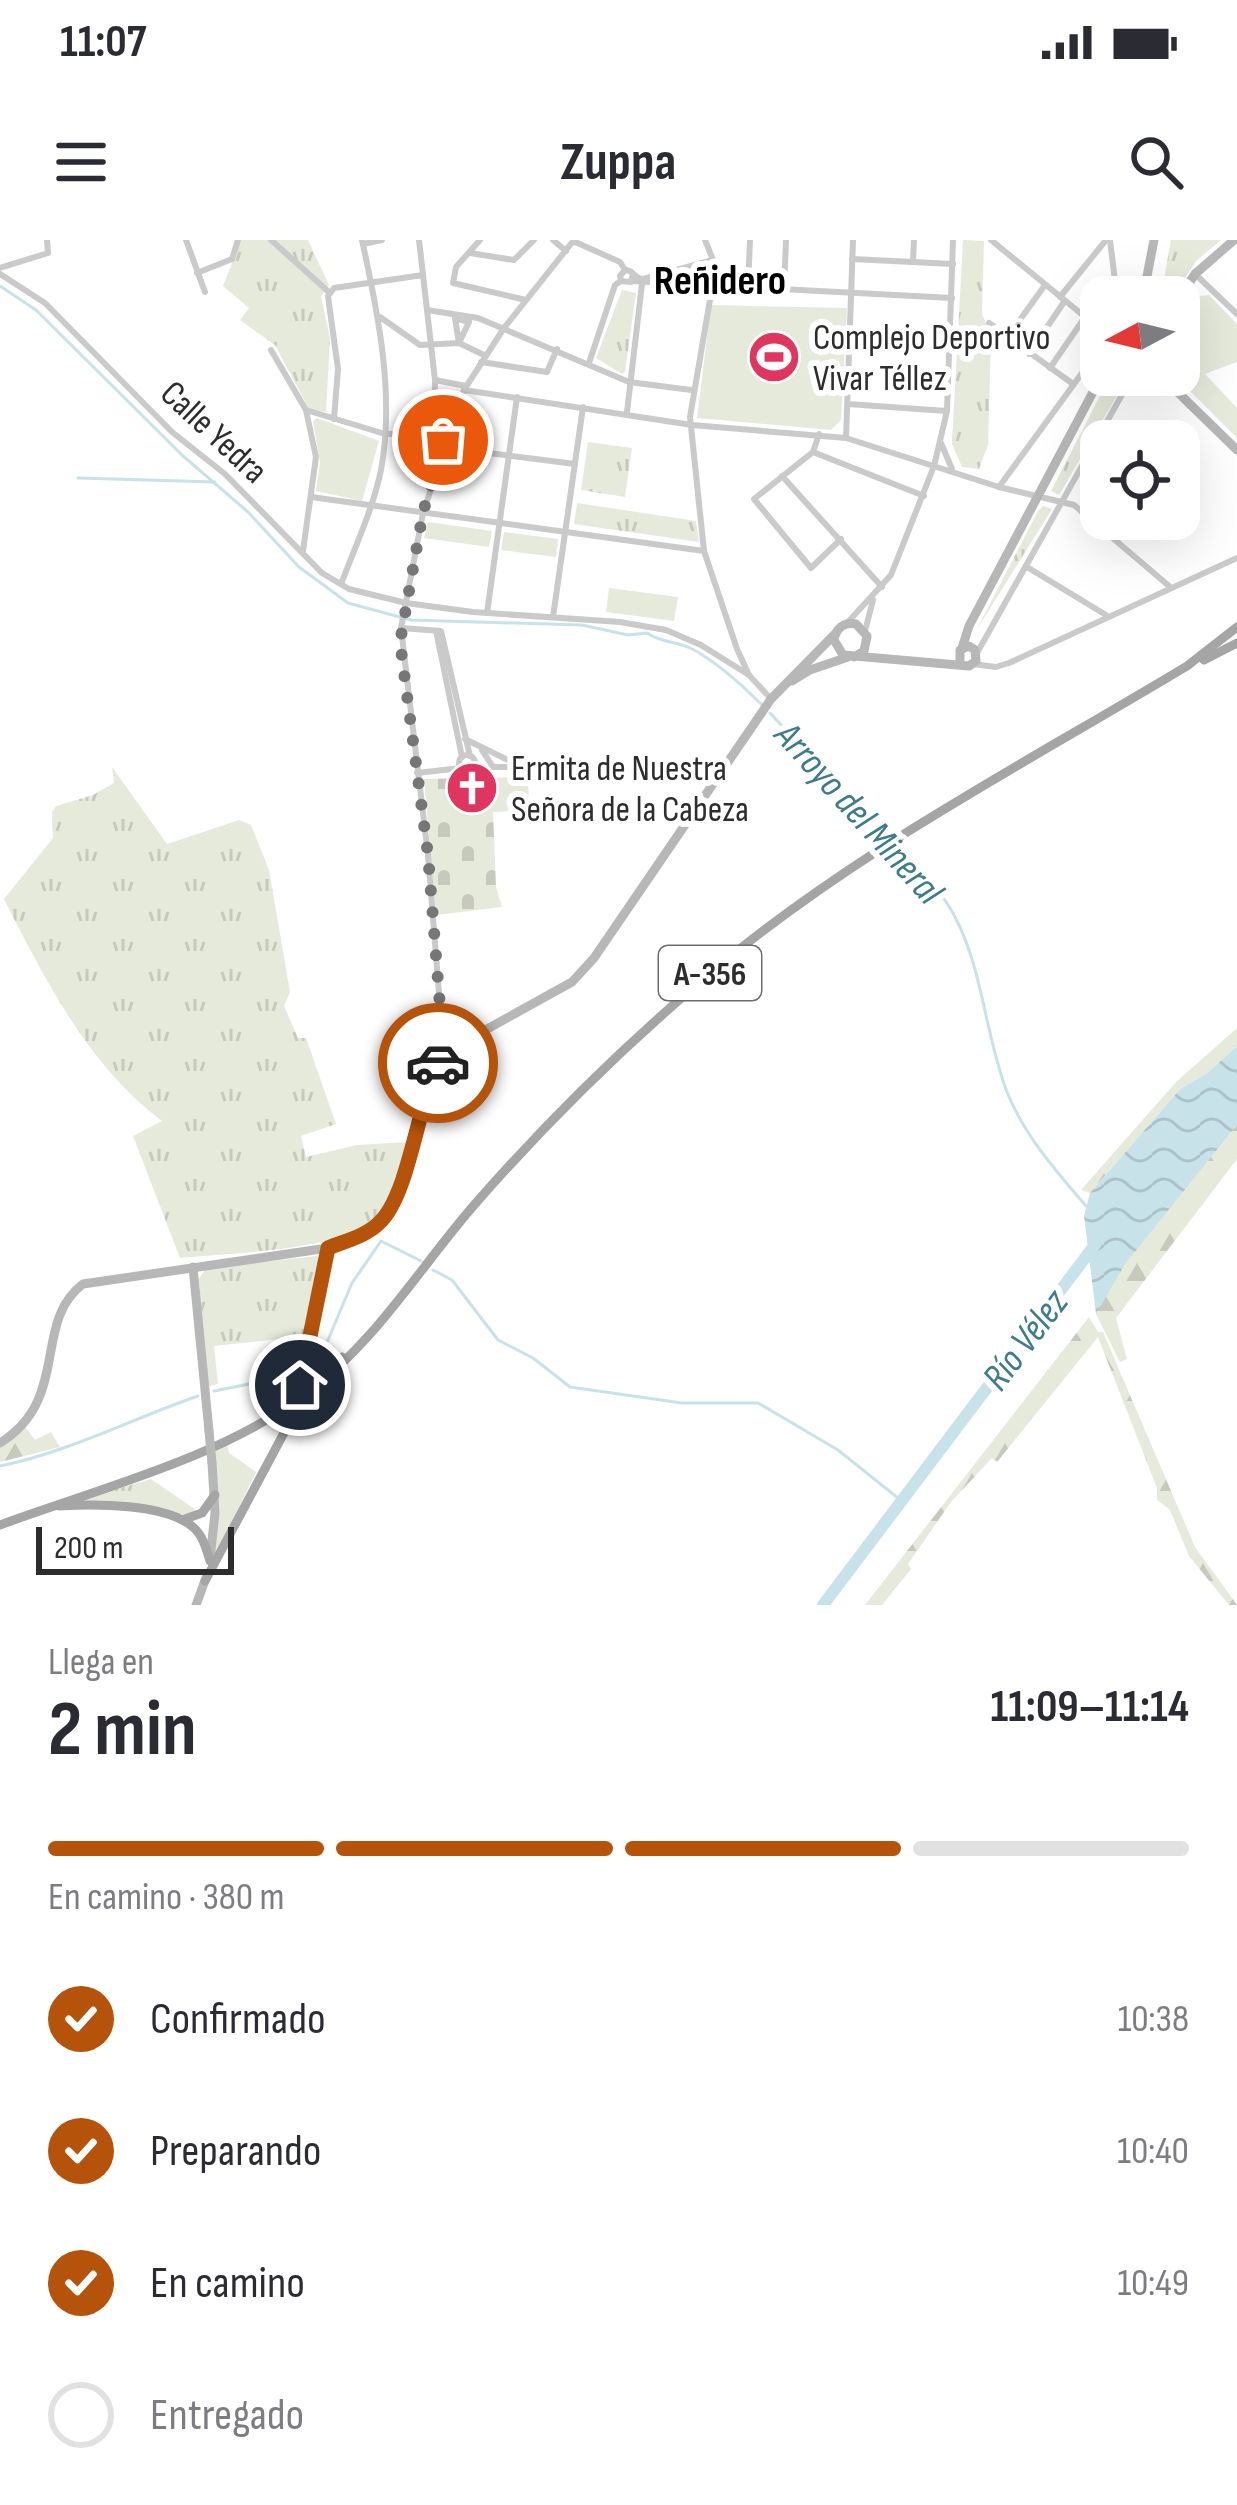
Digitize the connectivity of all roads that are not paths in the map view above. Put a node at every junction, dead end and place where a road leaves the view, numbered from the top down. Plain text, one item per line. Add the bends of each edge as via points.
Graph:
1 (46, 240) edge
2 (186, 240) edge
3 (238, 240) edge
4 (271, 240) edge
5 (382, 240) edge
6 (419, 240) edge
7 (480, 240) edge
8 (534, 240) edge
9 (553, 240) edge
10 (705, 240) edge
11 (750, 240) edge
12 (786, 240) edge
13 (853, 240) edge
14 (914, 240) edge
15 (991, 240) edge
16 (1108, 240) edge
17 (1154, 240) edge
18 (1234, 240) edge
19 (574, 241) edge
20 (362, 242) edge
21 (955, 242) edge
22 (566, 251) junction
23 (470, 254) junction
24 (852, 259) junction
25 (713, 260) junction
26 (913, 262) junction
27 (953, 264) junction
28 (0, 271) edge
29 (197, 273) junction
30 (423, 274) junction
31 (1196, 274) joint
32 (1114, 276) edge
33 (1147, 276) edge
34 (633, 277) junction
35 (371, 282) junction
36 (1045, 285) junction
37 (712, 287) junction
38 (748, 289) junction
39 (784, 290) junction
40 (206, 292) dead end
41 (850, 293) junction
42 (329, 294) junction
43 (952, 298) junction
44 (1063, 299) junction
45 (526, 300) junction
46 (427, 310) junction
47 (1080, 313) edge
48 (1237, 314) edge
49 (380, 317) junction
50 (989, 322) dead end
51 (1080, 324) edge
52 (504, 328) junction
53 (849, 330) junction
54 (950, 335) junction
55 (1007, 338) junction
56 (431, 346) junction
57 (557, 349) junction
58 (271, 350) dead end
59 (1029, 354) junction
60 (483, 359) junction
61 (589, 363) junction
62 (1050, 368) junction
63 (1080, 377) edge
64 (435, 380) junction
65 (629, 382) junction
66 (1074, 385) junction
67 (465, 388) junction
68 (692, 390) junction
69 (1090, 396) edge
70 (1122, 396) edge
71 (1182, 396) edge
72 (518, 397) junction
73 (848, 404) junction
74 (583, 406) junction
75 (306, 410) junction
76 (947, 411) junction
77 (626, 413) junction
78 (334, 418) junction
79 (692, 425) junction
80 (385, 434) junction
81 (819, 434) junction
82 (846, 438) junction
83 (438, 439) junction
84 (941, 441) junction
85 (1236, 448) edge
86 (813, 452) junction
87 (509, 455) junction
88 (575, 464) junction
89 (934, 466) junction
90 (954, 472) junction
91 (782, 476) junction
92 (999, 487) junction
93 (925, 492) junction
94 (311, 497) junction
95 (1037, 497) junction
96 (1065, 501) junction
97 (370, 507) junction
98 (423, 512) junction
99 (499, 521) junction
100 (566, 530) junction
101 (841, 539) junction
102 (704, 551) junction
103 (302, 552) junction
104 (1237, 558) edge
105 (1027, 566) junction
106 (341, 584) junction
107 (1169, 586) junction
108 (880, 589) junction
109 (406, 603) junction
110 (487, 613) junction
111 (1107, 616) junction
112 (554, 617) junction
113 (846, 624) junction
114 (1237, 627) edge
115 (401, 628) junction
116 (438, 631) junction
117 (836, 633) junction
118 (866, 633) junction
119 (1237, 643) edge
120 (737, 649) junction
121 (969, 656) junction
122 (722, 657) junction
123 (851, 657) junction
124 (894, 661) junction
125 (1187, 666) junction
126 (749, 675) junction
127 (775, 695) junction
128 (465, 740) junction
129 (482, 750) junction
130 (466, 756) junction
131 (460, 768) junction
132 (417, 773) junction
133 (438, 1065) junction
134 (328, 1248) junction
135 (194, 1267) junction
136 (365, 1339) junction
137 (310, 1342) junction
138 (307, 1394) junction
139 (285, 1409) junction
140 (0, 1443) edge
141 (214, 1495) junction
142 (48, 1507) junction
143 (182, 1520) junction
144 (0, 1525) edge
145 (210, 1561) junction
146 (205, 1582) junction
147 (196, 1605) edge

1 - 28 street via 48,253
2 - 29 street
3 - 29 street via 232,260
4 - 42 street
5 - 20 street
6 - 30 street
7 - 23 street
8 - 23 street via 514,260
9 - 22 street
10 - 25 street
11 - 38 street
12 - 39 street
13 - 24 street
14 - 26 street
15 - 36 street
16 - 32 street
16 - 44 street
17 - 33 street
18 - 31 street
19 - 22 street
19 - 34 street via 620,262
20 - 35 street
21 - 27 street
22 - 45 street
23 - 45 street via 454,283
24 - 26 street
24 - 41 street
25 - 34 street
25 - 37 street
26 - 27 street
27 - 43 street
28 - 103 street, Calle Yedra via 45,303
29 - 40 street
30 - 35 street
30 - 46 street
31 - 48 street
34 - 37 street
34 - 61 street via 615,286
34 - 65 street
35 - 42 street
35 - 49 street
36 - 44 street
36 - 55 street
37 - 38 street
37 - 68 street
38 - 39 street
39 - 41 street
41 - 43 street
41 - 53 street
42 - 78 street
43 - 54 street
44 - 47 street
44 - 59 street
45 - 52 street
46 - 52 street
46 - 56 street
49 - 56 street
49 - 80 street
50 - 55 street
51 - 62 street
52 - 57 street
52 - 60 street
53 - 54 street
53 - 73 street
54 - 76 street
55 - 59 street
56 - 60 street via 458,343
56 - 64 street
57 - 60 street via 547,372
57 - 61 street
58 - 75 street
59 - 62 street
60 - 67 street
61 - 65 street
62 - 66 street
63 - 66 street
64 - 67 street
64 - 83 street
65 - 68 street
65 - 77 street
66 - 92 street
67 - 72 street
67 - 83 street
68 - 79 street
69 - 95 street
70 - 96 street
71 - 85 street
72 - 74 street
72 - 87 street
73 - 76 street
73 - 82 street
74 - 77 street
74 - 88 street
75 - 78 street
75 - 94 street via 316,457
76 - 84 street
77 - 79 street
78 - 80 street
79 - 81 street
79 - 102 street
80 - 83 street
80 - 97 street
81 - 82 street
81 - 86 street
82 - 89 street
83 - 87 street
83 - 98 street
84 - 89 street
84 - 90 street
86 - 91 street
86 - 93 street
87 - 88 street
87 - 99 street
88 - 100 street
89 - 90 street
89 - 93 street
90 - 92 street
90 - 93 street via 934,478
91 - 101 street
91 - 101 street via 754,499 811,568
92 - 95 street
93 - 108 street
94 - 97 street
94 - 103 street
95 - 96 street
95 - 121 street via 975,618
96 - 105 street
96 - 107 street
97 - 98 street
97 - 106 street
98 - 99 street
98 - 109 street
99 - 100 street
99 - 110 street
100 - 102 street
100 - 112 street
101 - 108 street
102 - 120 street
103 - 106 street, Calle Yedra
104 - 107 street
105 - 111 street
105 - 121 street
106 - 109 street, Calle Yedra
107 - 111 street
108 - 113 street
108 - 118 street
109 - 110 street, Calle Yedra
109 - 115 street
110 - 112 street, Calle Yedra
111 - 121 street via 1009,663 990,666
112 - 122 street, Calle Yedra via 666,630
113 - 117 street
113 - 118 street
114 - 125 main road, A-356
115 - 116 street
115 - 132 street
116 - 128 street
116 - 130 street
117 - 123 street via 835,646
117 - 127 street
118 - 123 street via 864,651
118 - 124 street
119 - 125 main road, A-356
120 - 122 street
120 - 126 street
121 - 124 street
122 - 126 street, Calle Yedra
123 - 124 street
123 - 127 street via 810,670
125 - 136 main road, A-356 via 898,839 770,926 552,1120
126 - 127 street
127 - 133 street via 594,958 572,982 473,1036
128 - 129 street
128 - 130 street
129 - 129 street via 512,761 516,767 494,767
130 - 131 street
130 - 131 street via 476,762 473,770
131 - 132 street
132 - 133 street
133 - 134 street via 390,1209 370,1229
134 - 135 street
134 - 137 main road
135 - 140 street via 95,1279 73,1292 37,1409
135 - 141 street, bridge
136 - 137 main road via 332,1364 313,1356
136 - 138 main road, A-356
137 - 139 main road
138 - 139 main road
138 - 146 main road
139 - 142 main road via 216,1445
141 - 143 main road via 202,1513
141 - 145 street
142 - 143 main road via 126,1507
142 - 144 main road
143 - 145 main road via 199,1533
145 - 146 street
146 - 147 street

